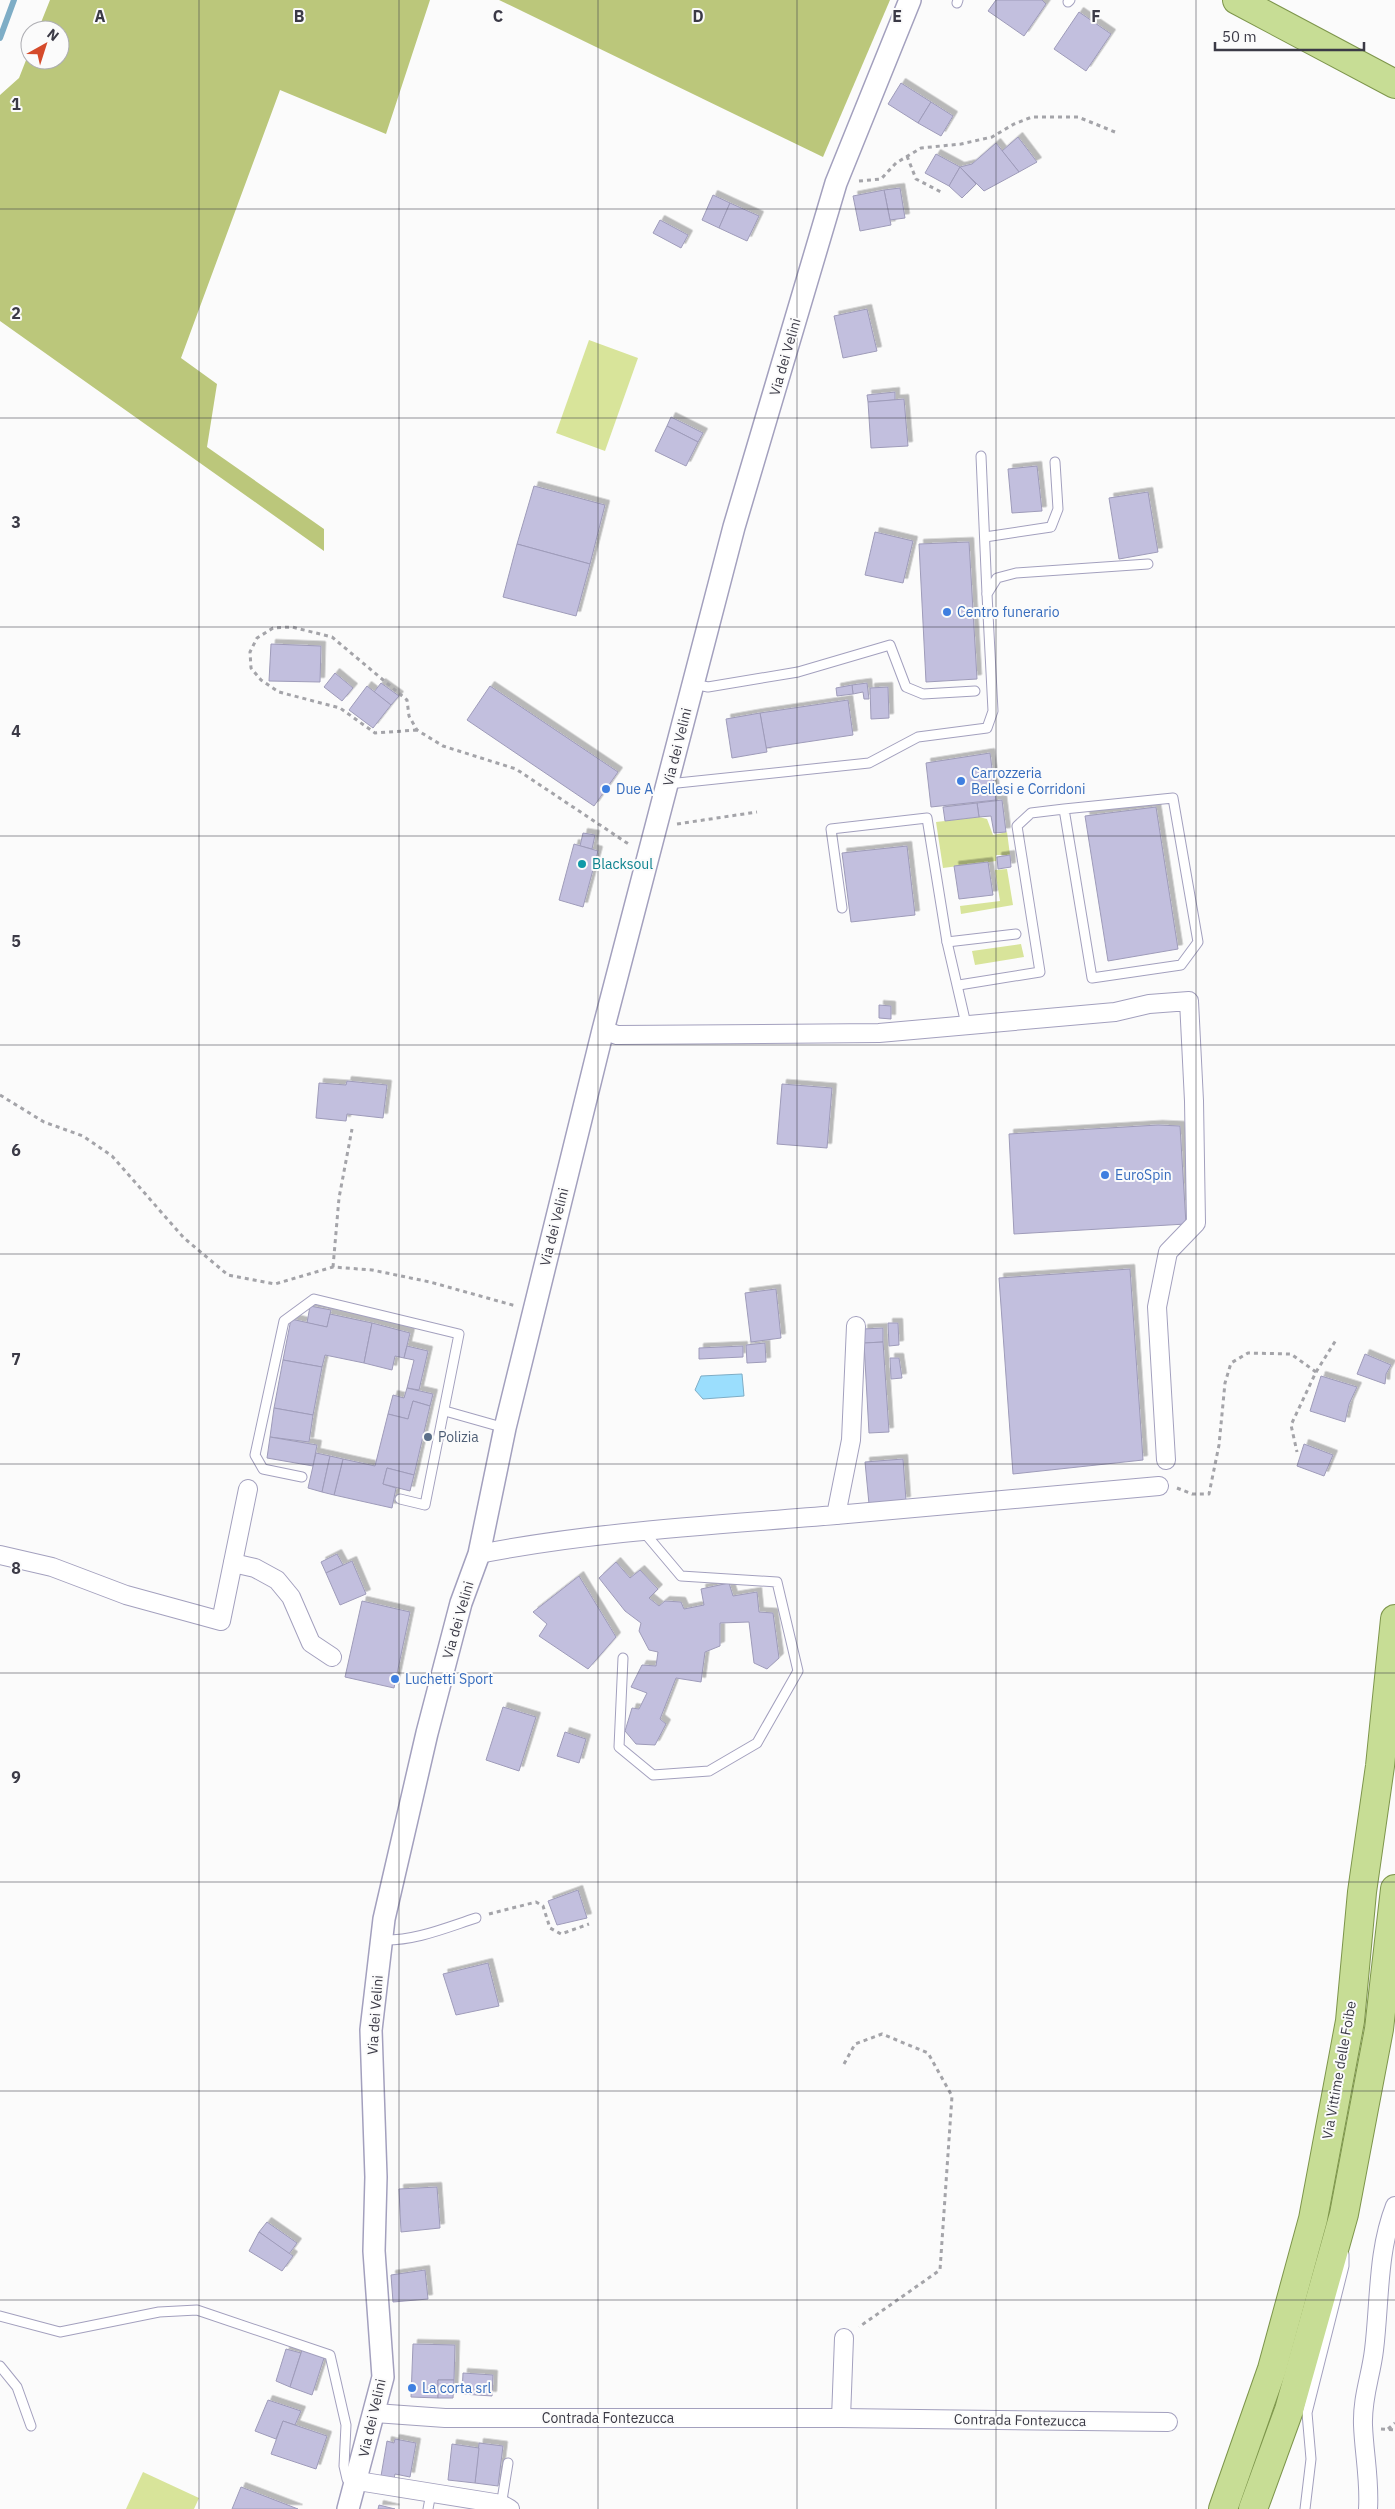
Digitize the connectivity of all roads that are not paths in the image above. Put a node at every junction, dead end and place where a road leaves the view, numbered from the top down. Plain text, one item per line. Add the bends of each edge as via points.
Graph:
1 (910, 0) edge
2 (1237, 0) edge
3 (1395, 84) edge
4 (981, 456) dead end
5 (1055, 462) dead end
6 (985, 537) junction
7 (1148, 564) dead end
8 (987, 594) junction
9 (693, 684) junction
10 (975, 691) dead end
11 (667, 784) junction
12 (1064, 809) junction
13 (842, 908) dead end
14 (1016, 934) dead end
15 (947, 942) junction
16 (959, 985) junction
17 (966, 1024) junction
18 (603, 1030) junction
19 (856, 1326) dead end
20 (445, 1411) junction
21 (505, 1428) junction
22 (1166, 1460) dead end
23 (302, 1478) dead end
24 (1159, 1486) road end
25 (248, 1489) dead end
26 (400, 1500) dead end
27 (836, 1515) junction
28 (643, 1531) junction
29 (479, 1554) junction
30 (0, 1555) edge
31 (233, 1563) junction
32 (1395, 1619) edge
33 (332, 1657) dead end
34 (623, 1658) dead end
35 (1395, 1889) edge
36 (476, 1918) road end
37 (382, 1940) junction
38 (1395, 2206) edge
39 (1344, 2214) junction
40 (0, 2316) edge
41 (844, 2338) road end
42 (0, 2366) edge
43 (375, 2413) junction
44 (841, 2418) junction
45 (1168, 2422) dead end
46 (31, 2426) dead end
47 (508, 2463) dead end
48 (358, 2481) junction
49 (430, 2501) edge
50 (504, 2507) edge
51 (348, 2509) edge
52 (1223, 2509) edge
53 (1253, 2509) edge
54 (1305, 2509) edge
55 (1368, 2509) edge

1 - 9 street, Via dei Velini via 836,183 734,527
2 - 3 main road
4 - 6 lane
5 - 6 lane via 1058,509 1051,527
6 - 8 lane
7 - 8 lane via 1016,573 997,578
8 - 11 lane via 993,711 987,728 918,737 868,763
9 - 10 lane via 708,687 798,672 890,645 906,687 923,694
9 - 11 street, Via dei Velini
11 - 18 street, Via dei Velini
12 - 12 lane via 1092,978 1181,964 1198,942 1173,798
12 - 16 lane via 1031,813 1017,826 1040,972
13 - 15 lane via 831,829 927,818
14 - 15 lane
15 - 16 lane
16 - 17 lane
17 - 18 street via 879,1032 617,1035
17 - 22 street via 1115,1012 1149,1004 1189,1001 1196,1223 1168,1252 1157,1307
18 - 21 street, Via dei Velini
19 - 27 street via 851,1440
20 - 21 lane
20 - 23 lane via 459,1334 314,1299 284,1320 255,1454 263,1469
20 - 26 lane via 426,1505
21 - 29 street, Via dei Velini
24 - 27 street
25 - 31 street
27 - 28 street
28 - 29 street
28 - 34 lane via 681,1576 778,1582 798,1671 757,1743 709,1771 653,1775 619,1747
29 - 37 street, Via dei Velini via 461,1604 427,1733 384,1919
30 - 31 street via 52,1567 126,1595 221,1621
31 - 33 street via 255,1568 277,1580 291,1597 311,1643
32 - 52 main road, Via Vittime delle Foibe via 1350,2021 1313,2219 1272,2369
35 - 39 main road via 1379,2029
36 - 37 lane via 423,1936
37 - 43 street, Via dei Velini via 371,2030 376,2177 374,2251 383,2377
38 - 55 street via 1382,2250 1374,2353 1364,2397
39 - 53 main road via 1288,2410
39 - 54 lane via 1344,2266 1306,2413 1311,2459
40 - 48 lane via 60,2332 160,2312 197,2310 330,2355 346,2425 344,2466 347,2479
41 - 44 street
42 - 46 lane via 17,2387
43 - 44 street, Contrada Fontezucca via 445,2418
43 - 48 street, Via dei Velini
44 - 45 street, Contrada Fontezucca
47 - 50 lane
48 - 49 street
48 - 51 street, Via dei Velini
49 - 50 street

